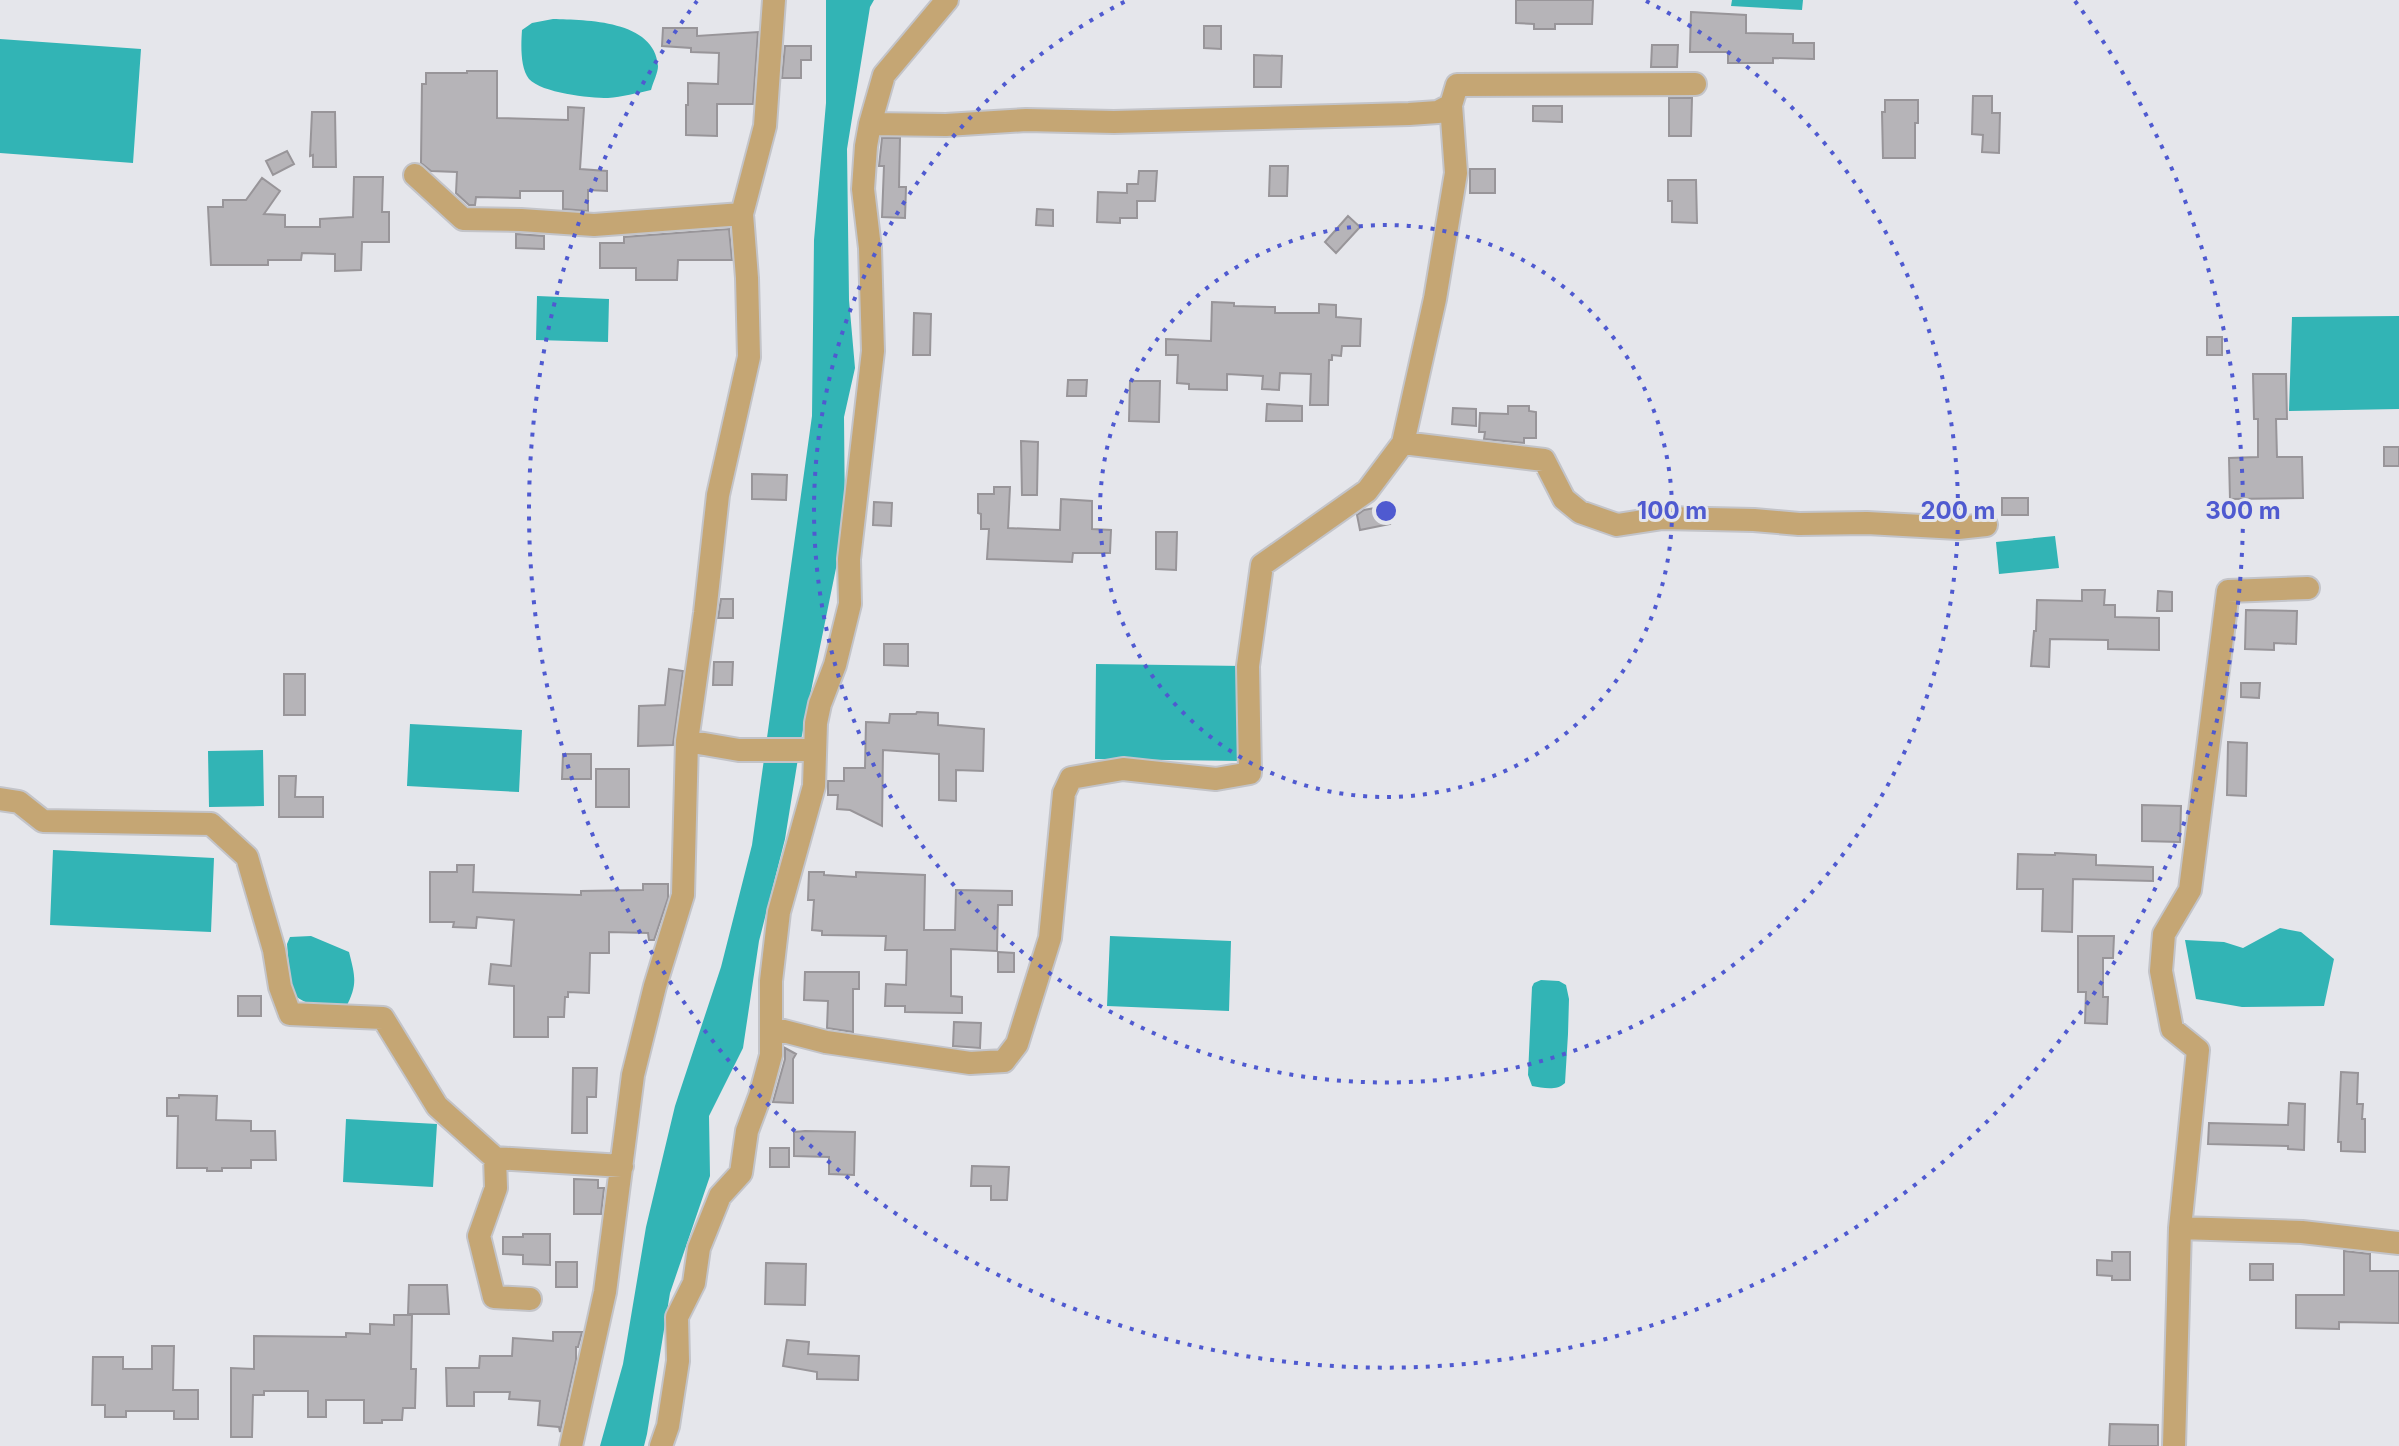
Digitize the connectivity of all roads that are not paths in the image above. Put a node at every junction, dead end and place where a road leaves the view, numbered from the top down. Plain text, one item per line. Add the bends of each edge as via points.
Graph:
1 (774, 0) edge
2 (947, 0) edge
3 (1695, 84) dead end
4 (1451, 105) junction
5 (870, 124) junction
6 (415, 175) dead end
7 (742, 214) junction
8 (1403, 443) junction
9 (1986, 525) dead end
10 (2308, 588) dead end
11 (687, 741) junction
12 (811, 750) junction
13 (0, 799) edge
14 (772, 1028) junction
15 (495, 1158) junction
16 (622, 1166) junction
17 (2180, 1228) junction
18 (2399, 1243) edge
19 (530, 1299) dead end
20 (571, 1446) edge
21 (661, 1446) edge
22 (2174, 1446) edge

1 - 7 street via 765,126
2 - 5 street via 884,75
3 - 4 street via 1457,85
4 - 5 street via 1438,112 1409,114
4 - 8 street via 1456,173
5 - 12 street via 863,189 873,351 849,559 850,604
6 - 7 street via 463,219 594,225
7 - 11 street via 749,357 718,495
8 - 9 street via 1544,460 1564,499 1580,512 1617,525 1663,518
8 - 14 street via 1367,491 1262,565 1248,666 1250,773 1216,779 1123,769 1071,778 1064,793 1050,938 1017,1044 1004,1061 970,1063 826,1042
10 - 17 street via 2228,591 2190,890 2164,934 2161,971 2172,1029 2198,1050
11 - 12 street via 739,750
11 - 16 street via 683,895 633,1075
12 - 14 street via 814,786 779,912
13 - 15 street via 19,802 43,821 211,824 247,857 290,1014 383,1018 437,1106
14 - 21 street via 771,1055 747,1131 741,1173 720,1196 699,1248 694,1283 677,1317 678,1361
15 - 16 street
15 - 19 street via 496,1188 479,1236 490,1282 494,1297
16 - 20 street via 605,1292
17 - 18 street via 2302,1232
17 - 22 street

